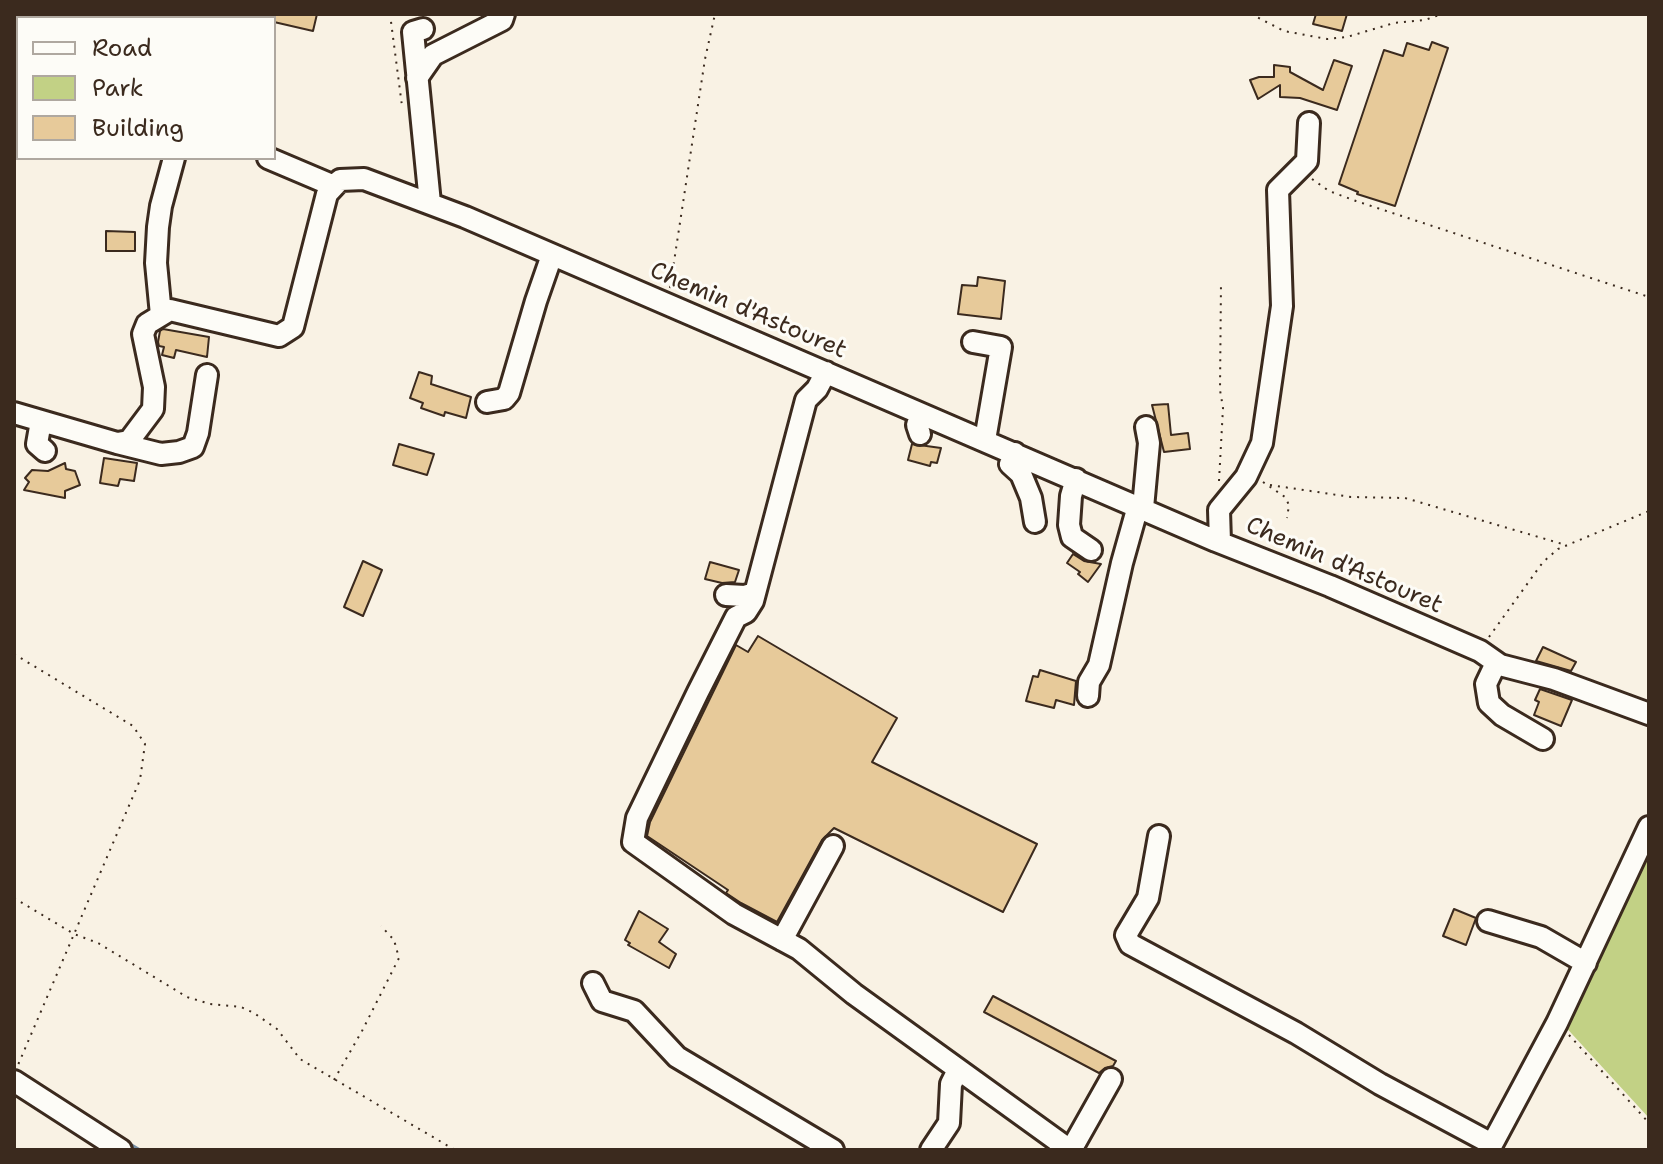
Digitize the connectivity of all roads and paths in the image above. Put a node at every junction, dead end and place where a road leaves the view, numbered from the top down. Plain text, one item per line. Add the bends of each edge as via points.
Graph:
1 (390, 14) edge
2 (504, 14) edge
3 (715, 14) edge
4 (1251, 14) edge
5 (1442, 14) edge
6 (423, 29) dead end
7 (417, 78) junction
8 (403, 112) dead end
9 (1309, 123) dead end
10 (173, 160) edge
11 (273, 160) edge
12 (1300, 168) junction
13 (334, 186) junction
14 (430, 203) junction
15 (552, 255) junction
16 (1221, 283) dead end
17 (1649, 297) edge
18 (667, 305) junction
19 (161, 315) junction
20 (973, 342) dead end
21 (826, 372) junction
22 (207, 375) dead end
23 (487, 402) dead end
24 (14, 413) edge
25 (41, 421) junction
26 (1146, 427) dead end
27 (985, 440) junction
28 (117, 443) junction
29 (45, 451) dead end
30 (1015, 453) junction
31 (1246, 477) junction
32 (1076, 479) junction
33 (1219, 482) dead end
34 (1270, 485) junction
35 (1140, 507) junction
36 (1649, 511) edge
37 (1287, 518) dead end
38 (1035, 522) dead end
39 (1220, 542) junction
40 (1566, 545) junction
41 (1091, 550) dead end
42 (754, 593) junction
43 (726, 595) dead end
44 (14, 654) edge
45 (1529, 655) dead end
46 (1495, 660) junction
47 (1088, 696) dead end
48 (1649, 714) edge
49 (1543, 739) dead end
50 (1649, 827) edge
51 (1159, 836) dead end
52 (833, 846) dead end
53 (14, 898) edge
54 (1488, 921) dead end
55 (381, 926) dead end
56 (74, 934) junction
57 (782, 940) junction
58 (1586, 963) junction
59 (593, 983) dead end
60 (1557, 1023) junction
61 (958, 1070) junction
62 (14, 1074) edge
63 (1111, 1079) dead end
64 (14, 1081) edge
65 (333, 1081) junction
66 (1649, 1123) edge
67 (1497, 1146) edge
68 (121, 1150) edge
69 (455, 1150) edge
70 (833, 1150) edge
71 (931, 1150) edge
72 (1071, 1150) edge

1 - 8 path
2 - 7 street via 502,20 433,55
3 - 18 path
4 - 5 path via 1284,31 1327,39
6 - 7 street via 413,32
7 - 14 street
9 - 12 street via 1307,161
10 - 19 street via 157,239
11 - 13 street
12 - 17 path via 1329,191 1356,201
12 - 31 street via 1278,190 1282,306 1266,426
13 - 14 street, Chemin d'Astouret via 340,180 364,179
13 - 19 street via 327,194 293,327 279,336 170,310
14 - 15 street, Chemin d'Astouret
15 - 18 street, Chemin d'Astouret
15 - 23 street via 509,393
16 - 33 path
18 - 21 street, Chemin d'Astouret
19 - 28 street via 143,334 153,409 129,441
20 - 27 street via 1001,347
21 - 27 street, Chemin d'Astouret via 921,424
21 - 42 street via 806,400
22 - 28 street via 193,447 161,454
24 - 25 street
25 - 28 street
25 - 29 street via 37,444
26 - 35 street via 1149,443
27 - 30 street, Chemin d'Astouret
30 - 32 street, Chemin d'Astouret
30 - 38 street via 1010,464 1021,474
31 - 34 path
31 - 39 street via 1219,510
32 - 35 street, Chemin d'Astouret
32 - 41 street via 1069,525 1072,537
34 - 37 path via 1285,497
34 - 40 path via 1351,497 1405,498
35 - 39 street, Chemin d'Astouret
35 - 47 street
36 - 40 path
39 - 46 street, Chemin d'Astouret
40 - 46 path via 1543,562
42 - 43 street
42 - 57 street via 698,692 637,818 633,842 734,914
44 - 56 path via 133,726 145,744 140,780
45 - 46 street
46 - 48 street, Chemin d'Astouret
46 - 49 street via 1486,684 1489,703
50 - 58 street
51 - 67 street via 1148,898 1126,935 1130,944
52 - 57 street
53 - 56 path
54 - 58 street via 1541,937
55 - 65 path via 394,940 399,958
56 - 62 path
56 - 65 path via 187,997 254,1013 277,1029 300,1059
57 - 61 street
58 - 60 street
59 - 70 street via 602,1001 634,1011 677,1057
60 - 66 path
60 - 67 street
61 - 71 street via 951,1084 949,1123
61 - 72 street
63 - 72 street
64 - 68 street
65 - 69 path

